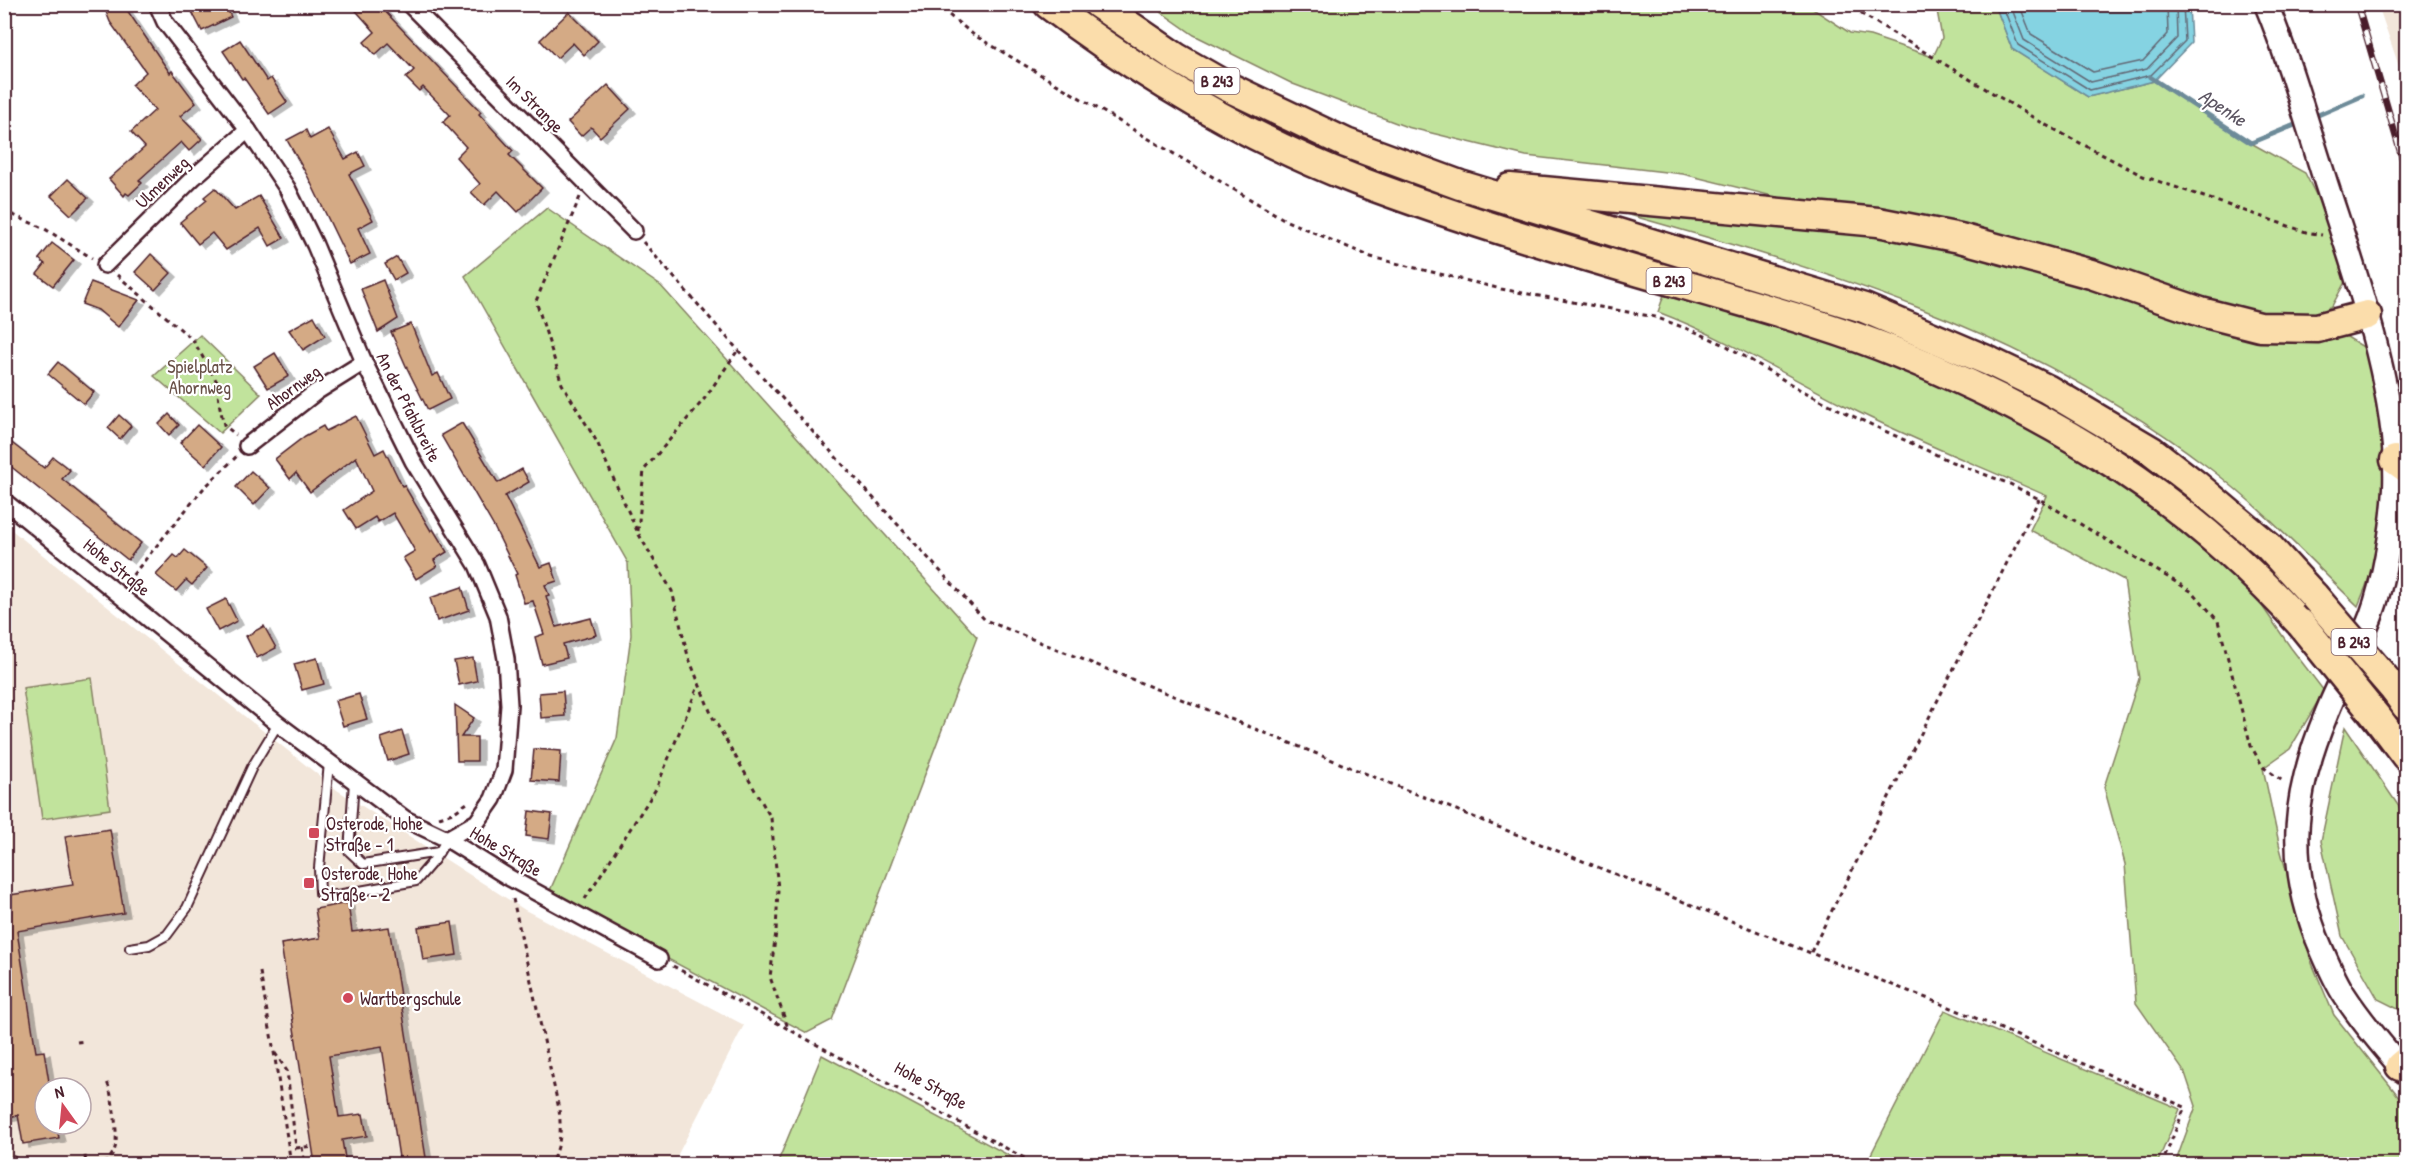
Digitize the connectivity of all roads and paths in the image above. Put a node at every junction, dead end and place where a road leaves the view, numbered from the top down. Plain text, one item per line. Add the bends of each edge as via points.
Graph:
1 (158, 4) edge
2 (409, 4) edge
3 (935, 4) edge
4 (1048, 4) edge
5 (1098, 4) edge
6 (1845, 4) edge
7 (2266, 4) edge
8 (248, 130) junction
9 (585, 183) junction
10 (1460, 185) junction
11 (4, 211) edge
12 (634, 231) joint
13 (2343, 238) junction
14 (105, 265) junction
15 (2367, 315) junction
16 (738, 350) junction
17 (364, 362) junction
18 (247, 446) junction
19 (2401, 464) edge
20 (2039, 499) junction
21 (4, 501) edge
22 (638, 533) junction
23 (117, 592) junction
24 (699, 684) junction
25 (2400, 698) edge
26 (278, 724) junction
27 (2406, 756) edge
28 (329, 763) junction
29 (354, 782) junction
30 (2301, 793) junction
31 (475, 798) dead end
32 (438, 818) dead end
33 (443, 845) junction
34 (508, 877) junction
35 (576, 914) junction
36 (129, 948) dead end
37 (1811, 952) junction
38 (659, 959) joint
39 (260, 972) dead end
40 (788, 1028) junction
41 (85, 1041) dead end
42 (77, 1042) dead end
43 (274, 1052) junction
44 (2404, 1066) edge
45 (106, 1080) dead end
46 (313, 1146) dead end
47 (302, 1147) junction
48 (4, 1152) edge
49 (85, 1155) dead end
50 (40, 1164) edge
51 (86, 1164) edge
52 (104, 1164) edge
53 (291, 1164) edge
54 (305, 1164) edge
55 (549, 1164) edge
56 (1035, 1164) edge
57 (2162, 1164) edge

1 - 8 street, An der Pfahlbreite via 165,22
2 - 9 street, Im Strange
3 - 20 path via 974,35 1287,221 1371,256 1501,289 1655,318 1696,332 1846,413
4 - 27 highway, B 243, bridge via 1122,58 1219,117 1354,179 1562,249 1817,324 1896,352 2066,432 2169,501 2241,561 2301,624
5 - 10 highway, B 243 via 1177,58 1285,116
6 - 13 path via 2044,124 2143,176 2306,232
7 - 13 street
8 - 14 street, Ulmenweg
8 - 17 street, An der Pfahlbreite via 287,188
9 - 12 street, Im Strange
9 - 22 path via 536,302 562,384 597,442
10 - 15 highway via 1878,222 1960,238 2091,274 2201,312 2260,327 2317,328
10 - 25 highway, B 243, bridge via 1864,308 2047,389 2152,451 2261,540
11 - 14 path via 45,229
12 - 16 path
13 - 15 street
14 - 18 path via 193,340 217,382 224,425
15 - 19 street
16 - 22 path via 705,398 644,470
16 - 37 path via 985,620
17 - 18 street, Ahornweg via 316,392
17 - 33 street, An der Pfahlbreite via 413,461 477,565 498,616 506,659 509,705 504,770 493,799 477,822
18 - 23 path via 203,489
19 - 30 street via 2372,614 2326,714
20 - 30 path via 2194,593 2217,621 2251,746 2263,767
20 - 37 path
21 - 23 street, Hohe Straße
22 - 24 path via 672,591
23 - 26 street, Hohe Straße
24 - 35 path via 656,789
24 - 40 path via 712,716 771,818 778,889 770,977
26 - 28 street, Hohe Straße
26 - 36 lane via 252,767 187,908 167,935 149,945
28 - 29 street, Hohe Straße
28 - 33 lane via 320,893 337,895 416,881
29 - 33 street, Hohe Straße
29 - 33 lane via 349,851 363,864
30 - 44 street via 2296,853 2312,925 2342,991
31 - 32 path
33 - 34 street, Hohe Straße
34 - 35 street, Hohe Straße
34 - 55 path via 560,1109 557,1154
35 - 38 street, Hohe Straße
37 - 57 path via 2185,1107
38 - 40 path, Hohe Straße
39 - 43 path
40 - 56 path, Hohe Straße
41 - 42 path
43 - 47 path via 287,1071 296,1148
43 - 53 path
45 - 52 path via 111,1088 116,1137 115,1149
46 - 47 path
47 - 54 path
48 - 50 path
49 - 51 path

